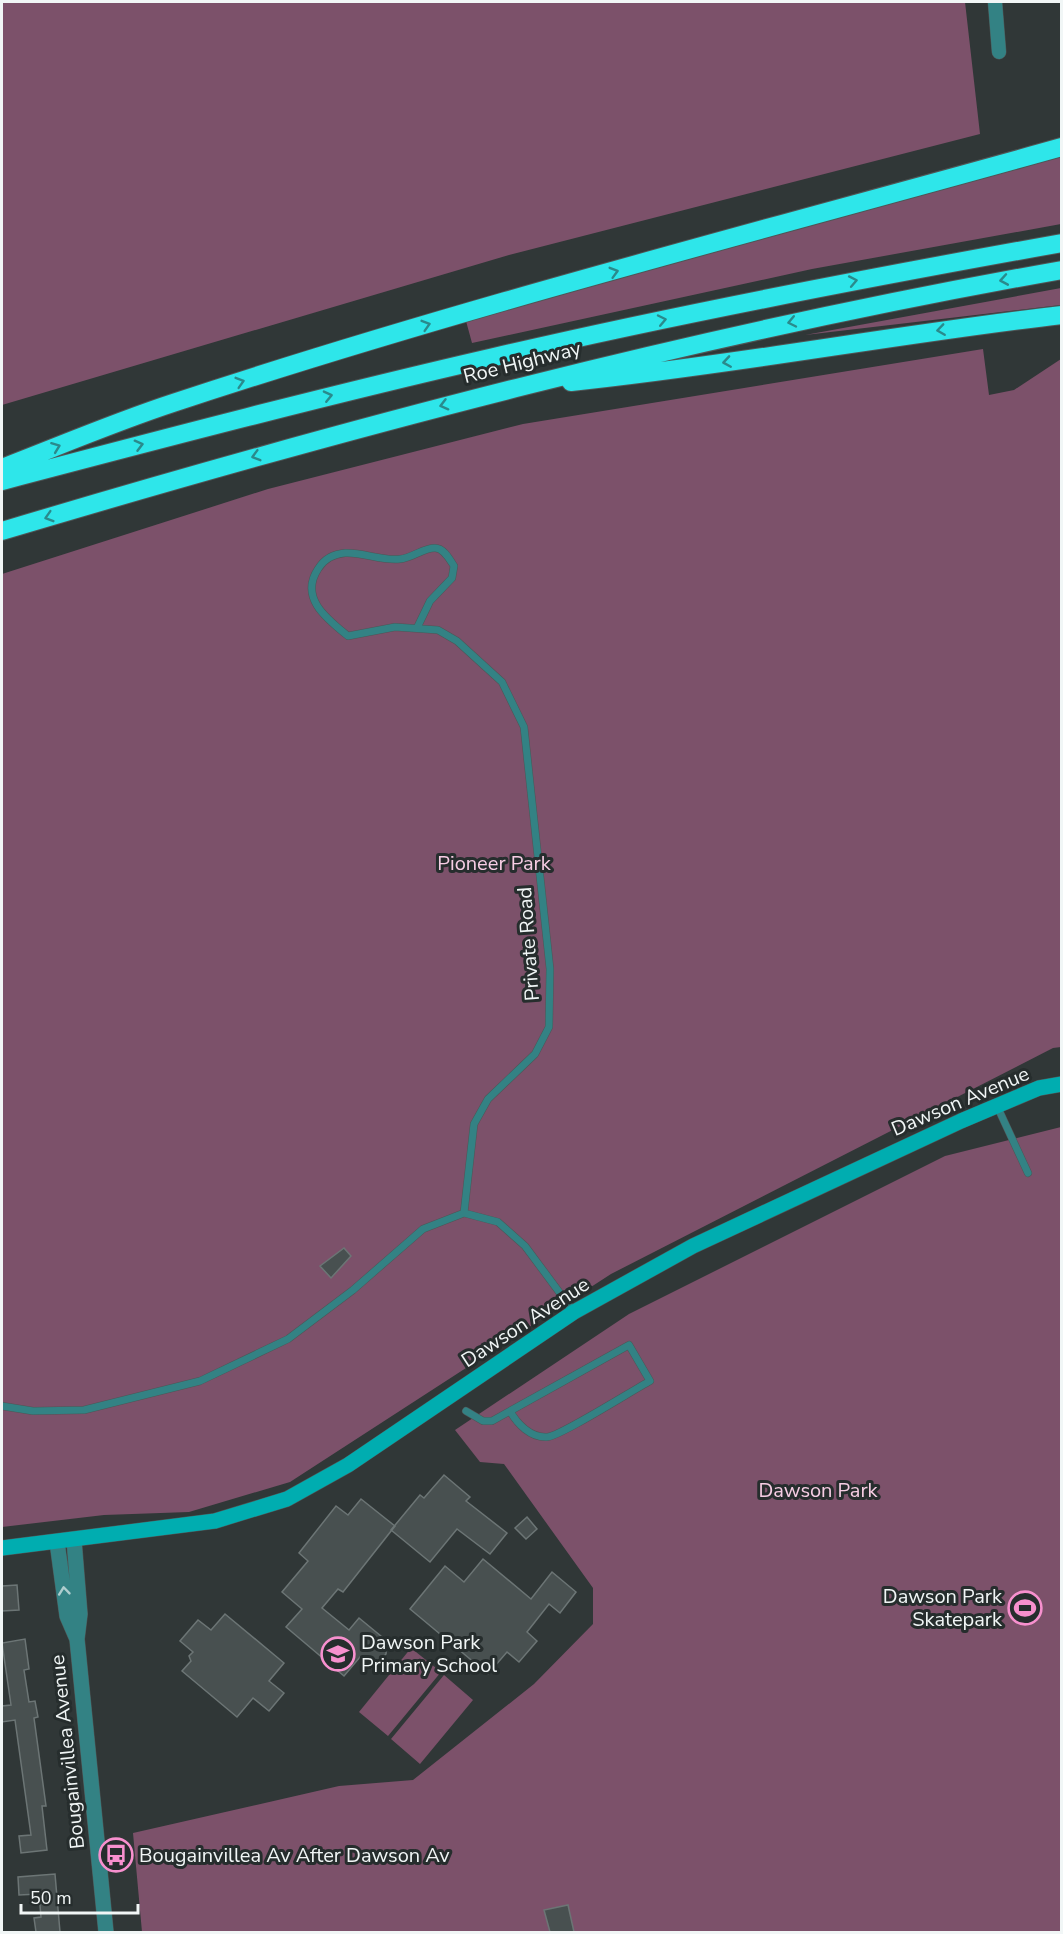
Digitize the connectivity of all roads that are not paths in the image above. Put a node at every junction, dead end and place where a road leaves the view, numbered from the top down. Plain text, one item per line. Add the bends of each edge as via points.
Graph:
1 (995, 2) edge
2 (999, 52) dead end
3 (1062, 147) edge
4 (1062, 243) edge
5 (1062, 270) edge
6 (1062, 315) edge
7 (501, 390) junction
8 (2, 468) edge
9 (2, 481) edge
10 (2, 531) edge
11 (417, 628) junction
12 (1062, 1084) edge
13 (997, 1106) junction
14 (1028, 1173) dead end
15 (464, 1213) junction
16 (574, 1312) junction
17 (2, 1406) edge
18 (466, 1411) dead end
19 (510, 1411) junction
20 (74, 1540) junction
21 (57, 1542) junction
22 (2, 1548) edge
23 (76, 1640) junction
24 (106, 1932) edge

1 - 2 street
8 -> 3 highway via 170,404 268,373 564,285
9 -> 4 highway, Roe Highway via 495,356 901,272
5 -> 7 highway, Roe Highway via 898,299
6 -> 7 highway via 656,373
7 -> 10 highway, Roe Highway via 339,432
11 - 11 lane, Private Road via 395,627 348,636 315,603 310,589 321,563 346,553 398,560 435,548 442,550 454,566 452,578 430,601
11 - 15 lane, Private Road via 438,630 457,641 502,682 524,727 550,969 549,1027 535,1054 488,1099 474,1124
12 - 13 main road, Dawson Avenue via 1039,1088
13 - 14 lane
13 - 16 main road, Dawson Avenue via 693,1246
15 - 16 lane via 498,1222 525,1246
15 - 17 lane via 423,1229 353,1290 288,1339 200,1381 84,1410 33,1411
16 - 20 main road, Dawson Avenue via 348,1465 286,1499 215,1521
18 - 19 lane via 483,1421 492,1421
19 - 19 lane via 628,1345 650,1381 553,1437 531,1433
20 - 21 main road, Dawson Avenue
20 - 23 street, Bougainvillea Avenue via 81,1614
21 - 22 main road, Dawson Avenue
23 -> 21 street, Bougainvillea Avenue via 67,1616
23 - 24 street, Bougainvillea Avenue

